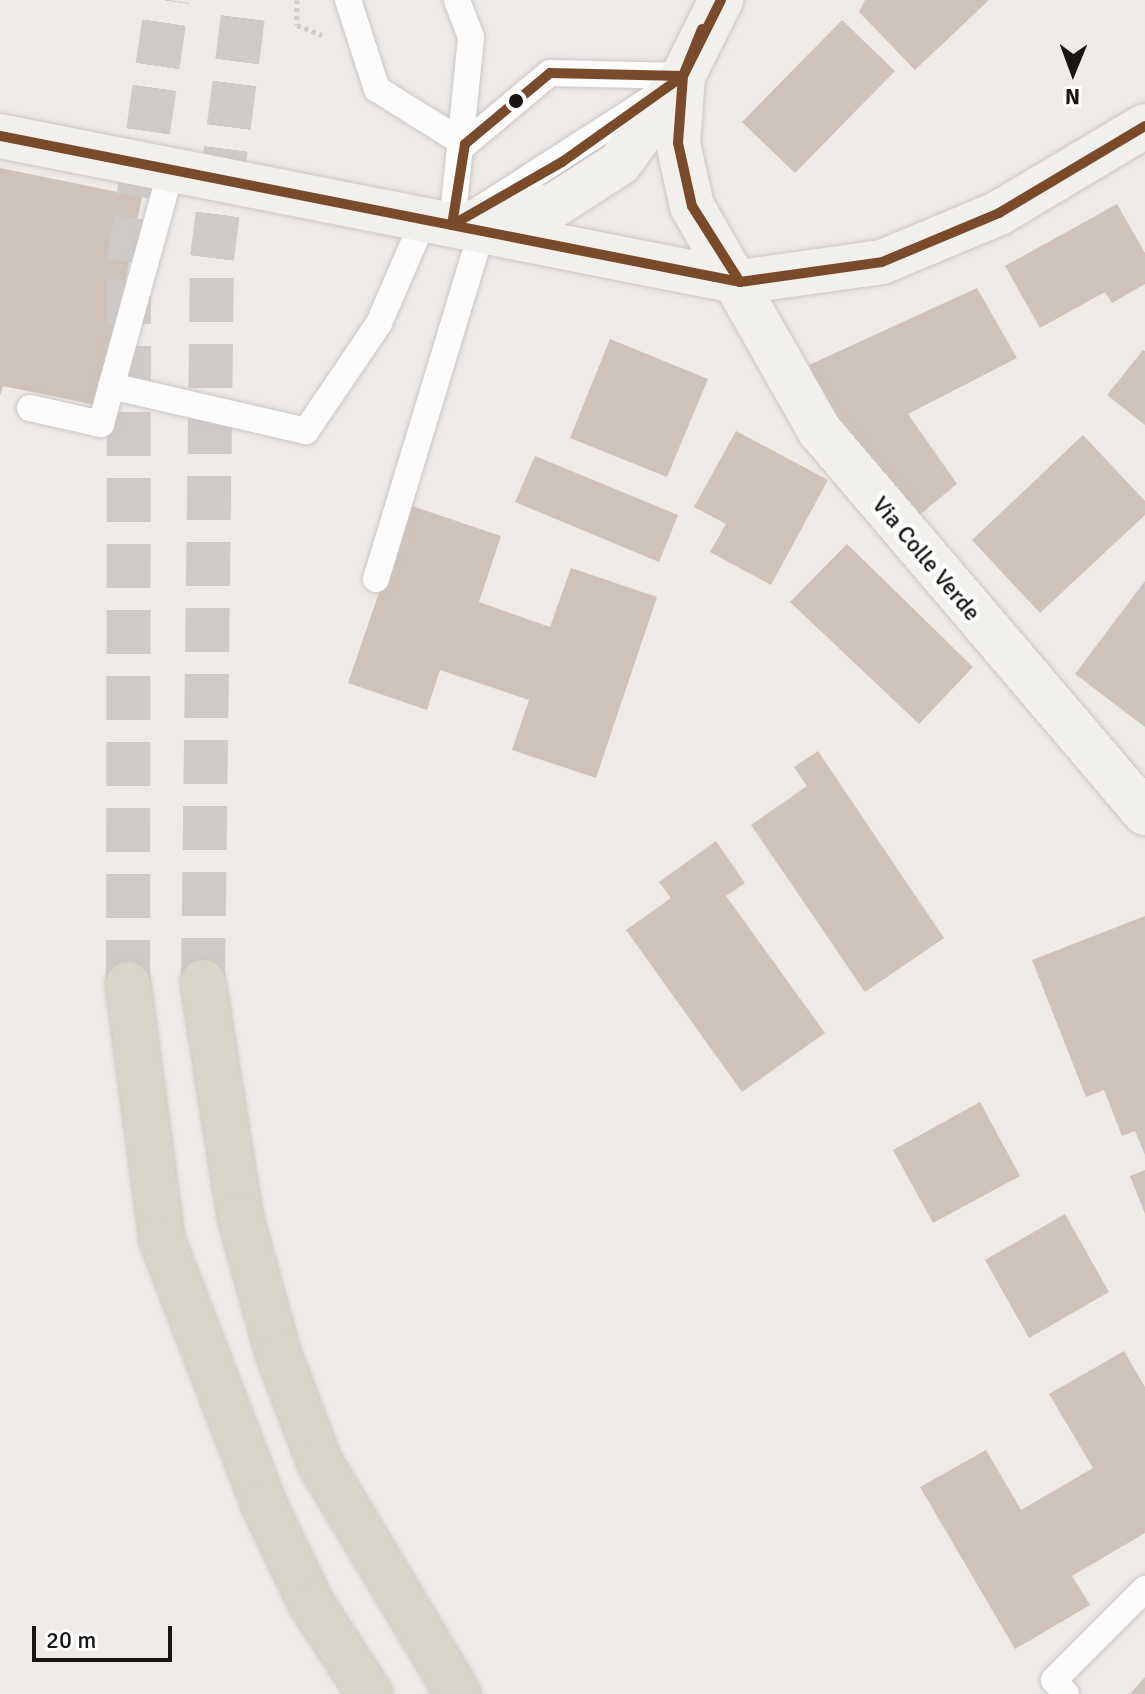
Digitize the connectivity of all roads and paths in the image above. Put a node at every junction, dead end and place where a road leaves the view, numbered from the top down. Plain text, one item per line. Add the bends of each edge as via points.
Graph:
1 (348, 0) edge
2 (457, 0) edge
3 (721, 0) edge
4 (683, 76) junction
5 (1145, 126) edge
6 (0, 136) edge
7 (465, 144) junction
8 (171, 170) junction
9 (452, 224) junction
10 (740, 282) junction
11 (111, 386) junction
12 (30, 408) dead end
13 (376, 579) dead end
14 (1145, 813) edge
15 (203, 982) tunnel mouth
16 (128, 984) tunnel mouth
17 (1145, 1589) edge
18 (370, 1694) edge
19 (458, 1694) edge
20 (1066, 1694) edge

1 - 7 lane via 377,89
2 - 7 lane via 471,37
3 - 4 street
4 - 7 lane via 550,73
4 - 9 street via 620,163 555,205
4 - 10 street, Via Colle Verde via 678,143 692,206
5 - 10 street via 999,213 882,262
6 - 8 street
7 - 9 lane
8 - 9 street
8 - 11 lane
9 - 10 street
9 - 11 lane via 306,431
9 - 13 lane
10 - 14 street, Via Colle Verde via 820,431
11 - 12 lane via 101,424
15 - 19 highway via 240,1216 278,1353 320,1463
16 - 18 highway via 162,1240 264,1505 312,1605
17 - 20 lane via 1054,1680

